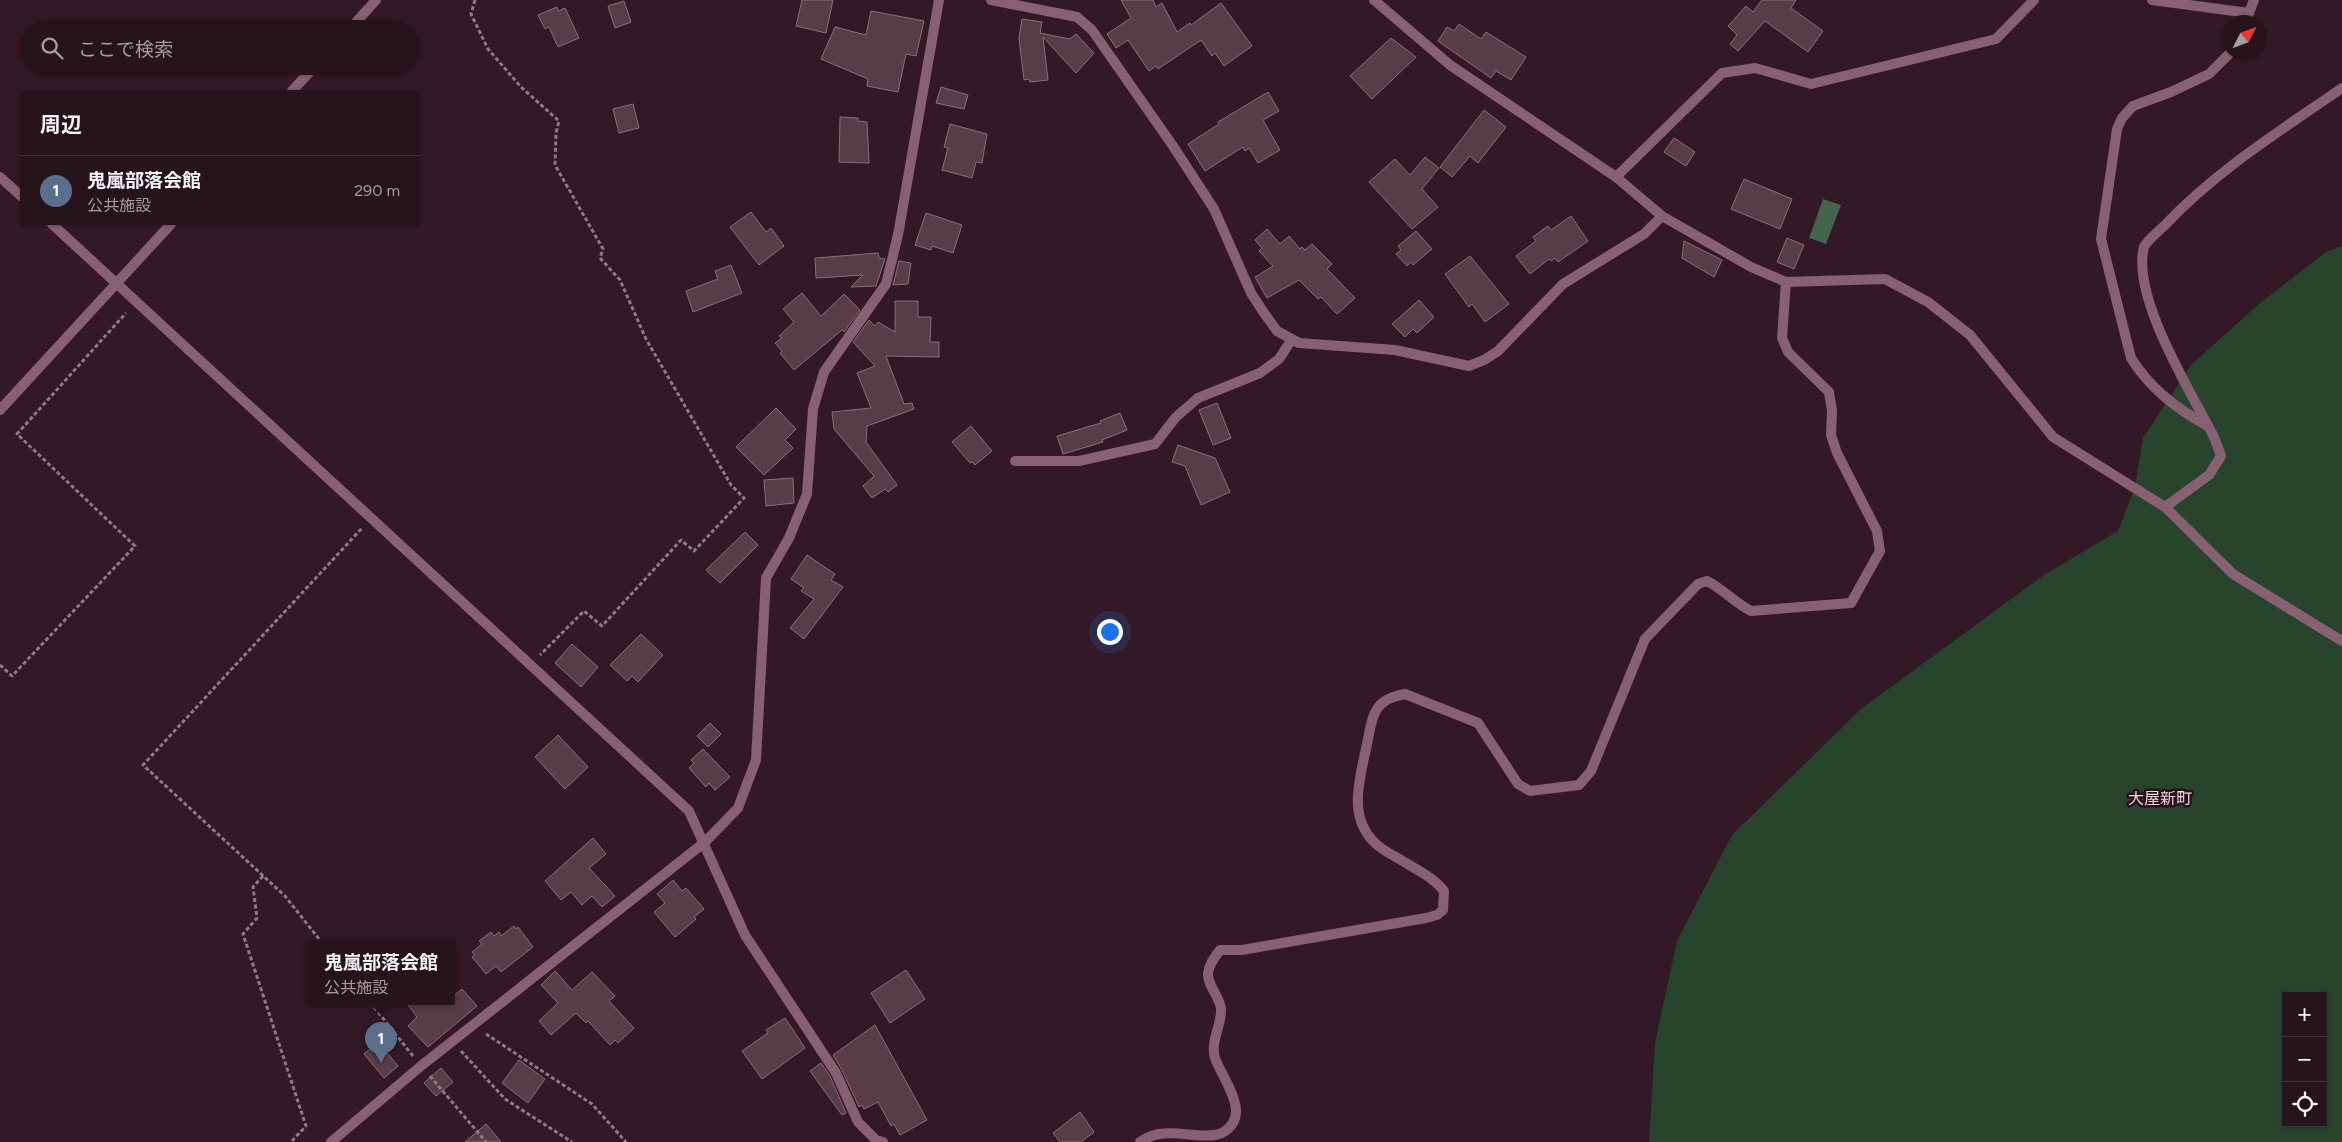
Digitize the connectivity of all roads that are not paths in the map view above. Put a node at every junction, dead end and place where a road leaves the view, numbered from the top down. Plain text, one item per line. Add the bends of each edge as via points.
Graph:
1 (376, 0) edge
2 (939, 0) edge
3 (991, 0) edge
4 (1374, 0) edge
5 (2034, 0) edge
6 (2152, 0) edge
7 (2254, 0) edge
8 (2231, 15) edge
9 (2248, 15) edge
10 (358, 20) edge
11 (2223, 60) edge
12 (307, 75) edge
13 (2342, 88) edge
14 (293, 90) edge
15 (0, 177) edge
16 (1616, 177) junction
17 (20, 195) edge
18 (1662, 216) junction
19 (53, 225) edge
20 (170, 225) edge
21 (117, 282) junction
22 (1786, 282) junction
23 (1292, 339) junction
24 (0, 410) edge
25 (2208, 426) junction
26 (1015, 462) dead end
27 (2165, 507) junction
28 (2342, 641) edge
29 (705, 842) junction
30 (330, 1142) edge
31 (884, 1142) edge
32 (1140, 1142) edge

1 - 10 street
2 - 29 street via 898,235 886,284 824,372 813,409 807,494 789,538 766,578 756,760 738,808
3 - 23 street via 1077,17 1092,30 1214,209 1251,294 1277,331
4 - 16 street via 1450,65
5 - 16 street via 1996,39 1812,84 1755,68 1722,73
6 - 8 street
7 - 9 street
11 - 25 street via 2209,74 2132,106 2122,118 2117,129 2101,239 2131,358 2140,373 2183,413
12 - 14 street
13 - 25 street via 2227,167 2187,202 2145,246 2143,271 2155,322
15 - 17 street
16 - 18 street
18 - 22 street via 1751,267
18 - 23 street via 1644,234 1563,284 1498,351 1469,366 1395,350 1299,344
19 - 21 street
20 - 21 street
21 - 24 street
21 - 29 street via 689,811
22 - 27 street via 1885,279 1928,302 1970,335 2053,437
22 - 32 street via 1782,338 1788,352 1829,392 1832,435 1837,453 1877,532 1880,551 1851,603 1751,611 1713,584 1707,581 1698,584 1645,639 1591,771 1579,785 1530,791 1518,784 1478,723 1405,694 1393,696 1379,705 1372,717 1358,794 1358,813 1373,842 1435,880 1444,892 1443,910 1426,918 1242,950 1220,950 1209,966 1208,976 1222,1010 1214,1043 1215,1057 1232,1089 1236,1106 1234,1117 1222,1134 1161,1134
23 - 26 street via 1278,358 1260,373 1198,398 1176,417 1155,444 1079,461
25 - 27 street via 2221,456 2209,475
27 - 28 street via 2233,574
29 - 30 street
29 - 31 street via 745,935 836,1073 858,1122 876,1140

